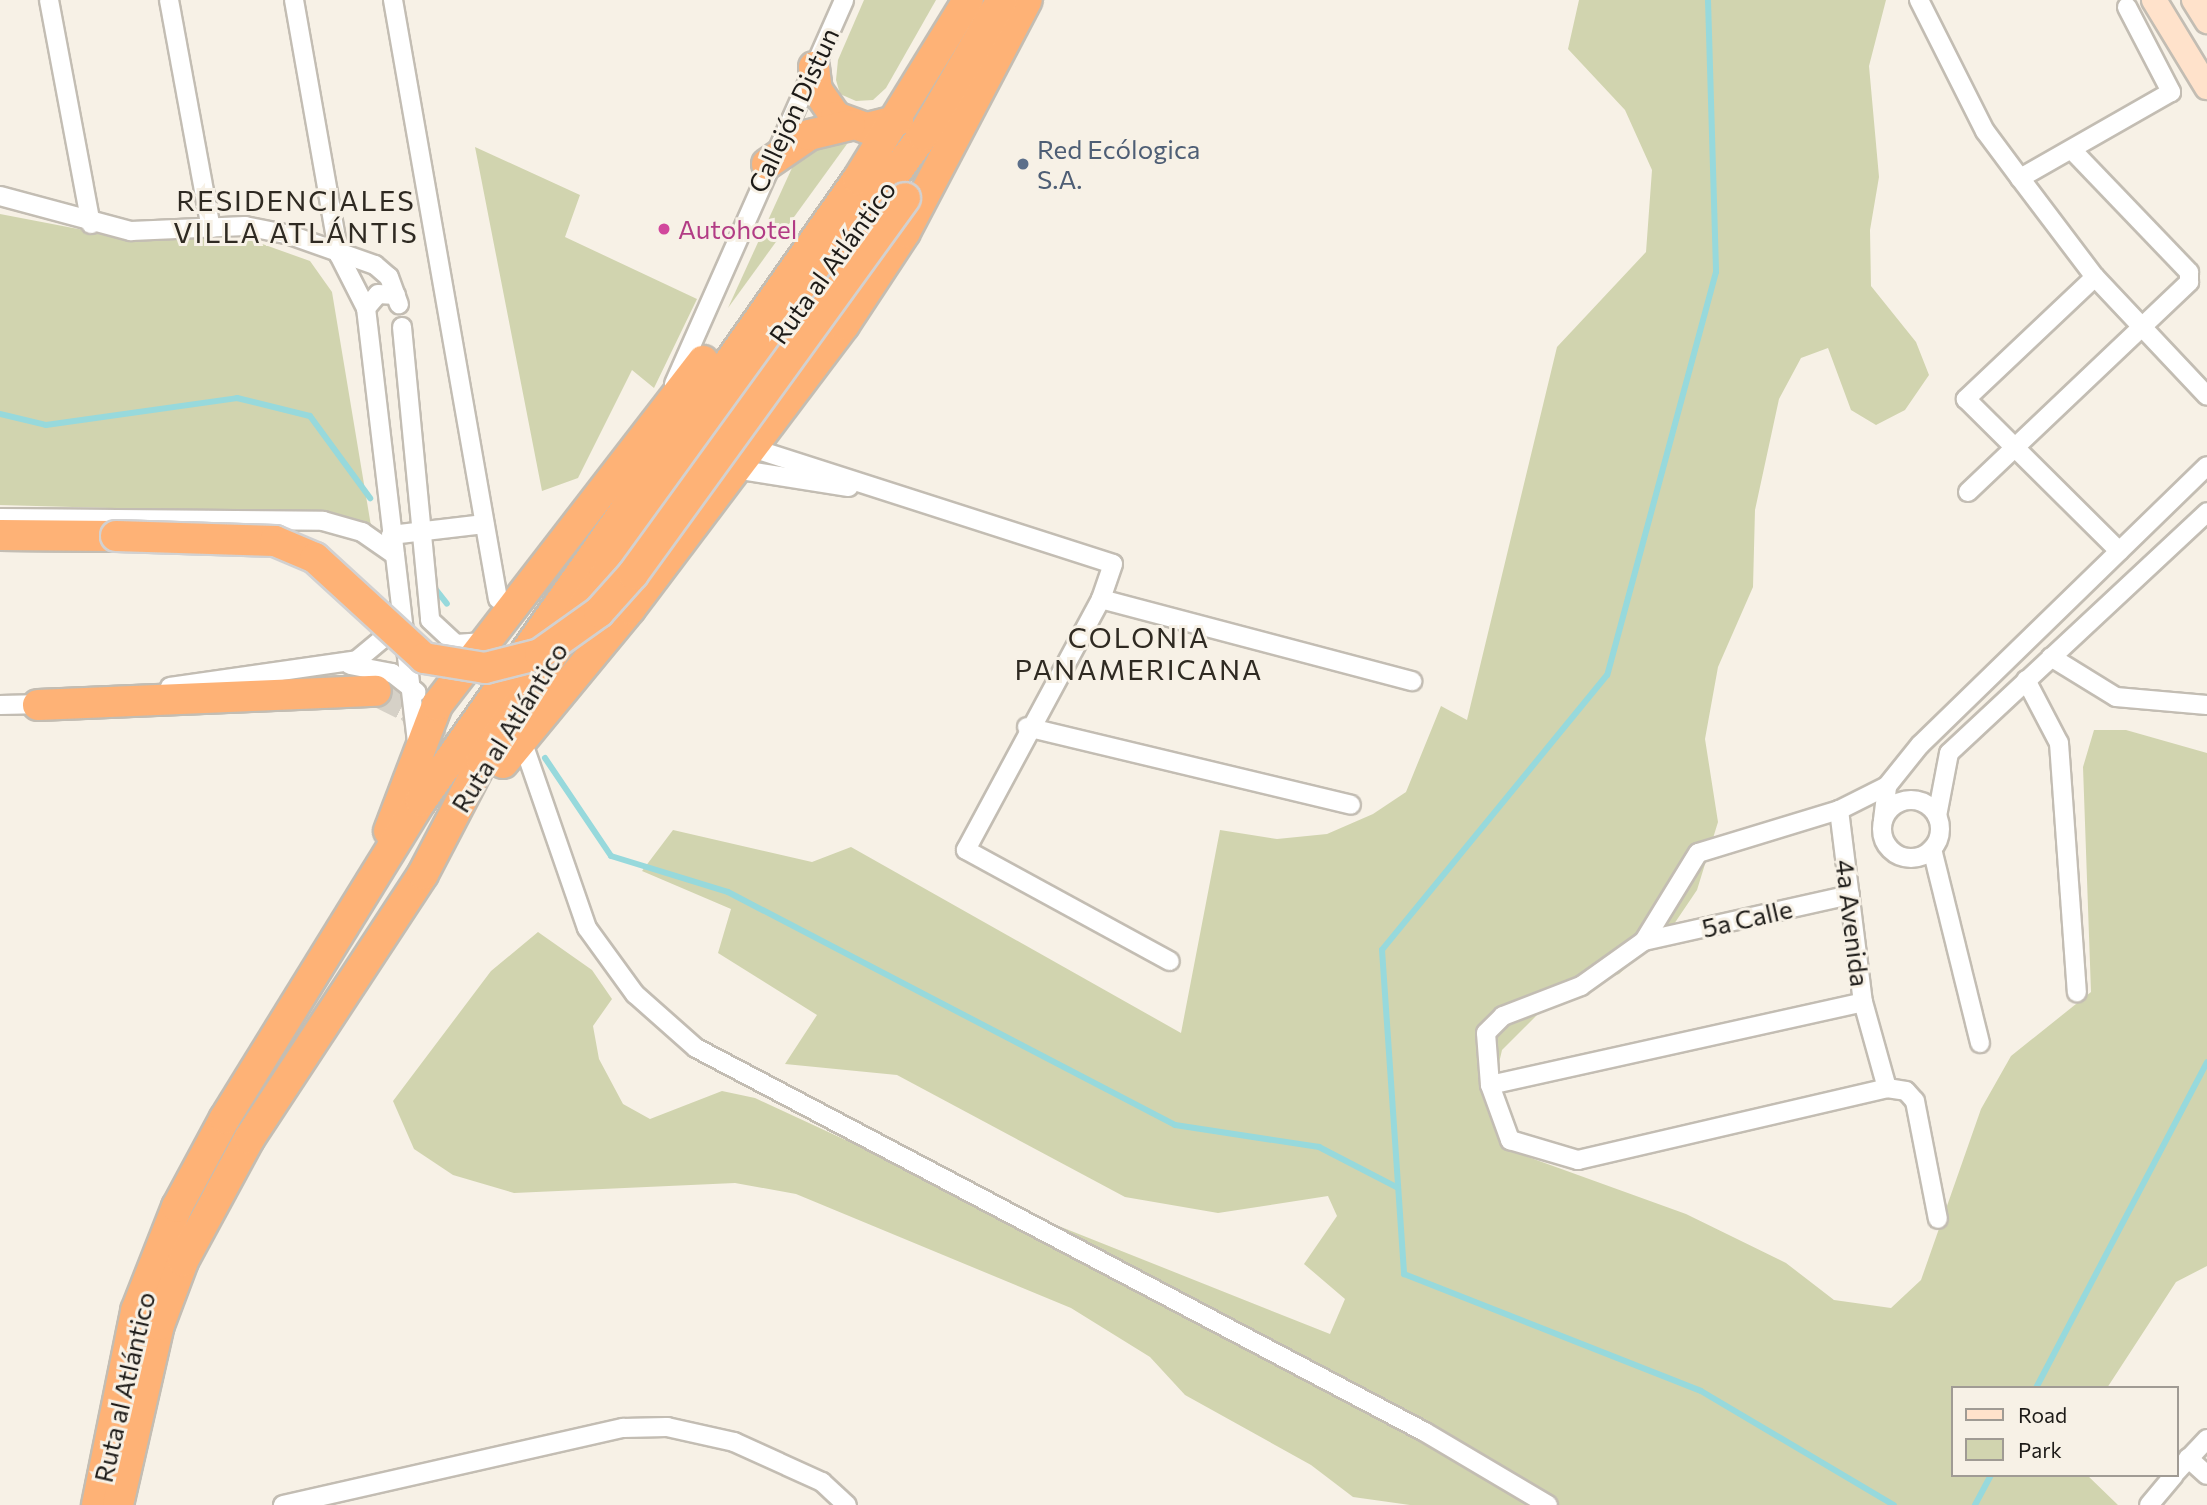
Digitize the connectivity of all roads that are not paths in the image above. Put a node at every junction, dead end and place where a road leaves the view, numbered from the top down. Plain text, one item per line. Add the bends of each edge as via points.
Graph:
1 (49, 0) edge
2 (169, 0) edge
3 (294, 0) edge
4 (393, 0) edge
5 (845, 0) edge
6 (968, 0) edge
7 (1002, 0) edge
8 (1027, 0) edge
9 (1919, 0) edge
10 (2154, 0) edge
11 (2193, 0) edge
12 (2127, 7) dead end
13 (2207, 21) edge
14 (814, 67) junction
15 (2207, 87) edge
16 (898, 120) junction
17 (850, 125) junction
18 (2073, 151) junction
19 (944, 163) junction
20 (768, 164) junction
21 (2020, 178) junction
22 (858, 179) junction
23 (0, 196) edge
24 (91, 224) junction
25 (211, 228) junction
26 (339, 255) junction
27 (2095, 277) junction
28 (366, 308) junction
29 (402, 327) dead end
30 (2142, 328) junction
31 (2207, 396) edge
32 (663, 414) junction
33 (2019, 450) junction
34 (743, 458) junction
35 (2207, 466) edge
36 (863, 488) junction
37 (1968, 492) dead end
38 (2207, 512) edge
39 (0, 518) edge
40 (484, 524) junction
41 (421, 533) junction
42 (0, 535) edge
43 (391, 535) junction
44 (2119, 551) junction
45 (395, 555) junction
46 (498, 599) dead end
47 (1101, 599) junction
48 (403, 613) junction
49 (490, 641) junction
50 (2051, 657) junction
51 (339, 664) junction
52 (2026, 680) junction
53 (1412, 681) dead end
54 (376, 691) tunnel mouth
55 (416, 692) junction
56 (0, 705) edge
57 (38, 705) junction
58 (2207, 705) edge
59 (1027, 727) junction
60 (416, 751) junction
61 (526, 752) dead end
62 (1886, 786) junction
63 (438, 799) tunnel mouth
64 (1351, 805) dead end
65 (1839, 810) junction
66 (1937, 816) junction
67 (1883, 820) junction
68 (1932, 849) junction
69 (423, 874) junction
70 (364, 893) junction
71 (1850, 895) junction
72 (1644, 941) junction
73 (1170, 961) dead end
74 (2077, 992) dead end
75 (1863, 1002) junction
76 (1980, 1044) dead end
77 (1490, 1085) junction
78 (1886, 1088) junction
79 (1938, 1219) dead end
80 (183, 1261) junction
81 (2207, 1439) edge
82 (2180, 1468) edge
83 (2207, 1475) edge
84 (2172, 1477) edge
85 (97, 1505) edge
86 (118, 1505) edge
87 (283, 1505) edge
88 (847, 1505) edge
89 (1548, 1505) edge
90 (2149, 1505) edge

1 - 24 street
2 - 25 street
3 - 26 street
4 - 40 street
5 - 14 street, Callejón Distun
6 - 16 highway, Ruta al Atlántico
7 - 69 highway, Ruta al Atlántico via 923,135 605,575 482,761
8 - 19 highway
9 - 21 street via 1984,131
10 - 15 main road
11 - 13 main road
12 - 18 street via 2172,89
14 - 17 highway via 825,105
14 - 20 street, Callejón Distun
16 - 17 highway
16 - 22 highway, Ruta al Atlántico
17 - 20 highway via 809,135
18 - 21 street
18 - 30 street via 2189,272 2189,282
19 - 34 highway via 844,325
19 - 42 highway, bridge via 905,198 633,574 599,612 540,653 485,668 424,658 315,558 275,541
20 - 32 street, Callejón Distun
21 - 27 street
22 - 32 highway via 815,215
22 - 70 highway, Ruta al Atlántico via 527,643
23 - 24 street
24 - 25 street via 131,231
25 - 26 street via 245,226 290,235
26 - 28 street
26 - 28 street via 383,271 398,299 378,295
27 - 30 street
27 - 33 street via 1966,399
28 - 43 street
29 - 41 street
30 - 31 street
30 - 33 street
32 - 49 highway
33 - 37 street
33 - 44 street
34 - 36 street
34 - 36 street
34 - 69 highway via 517,744
35 - 44 street
36 - 47 street via 1110,561 1113,569
38 - 50 street
39 - 45 street via 323,521 362,532
40 - 41 street
40 - 46 street
41 - 43 street
41 - 49 street via 436,631 456,644
43 - 45 street
44 - 62 street
45 - 48 street
47 - 53 street
47 - 59 street
48 - 51 street via 374,652
48 - 55 street
49 - 60 highway via 438,705
50 - 52 street
50 - 58 street via 2116,697
51 - 55 street via 392,673
51 - 57 street
52 - 66 street via 1949,753
52 - 74 street via 2059,743
54 - 57 highway
55 - 60 street
56 - 57 street
59 - 64 street
59 - 73 street via 966,850
60 - 70 highway
61 - 89 street via 587,928 635,994 696,1048 1437,1438
62 - 65 street
62 - 67 street
63 - 80 highway via 415,852 234,1143
65 - 71 street, 4a Avenida
65 - 72 street, 5a Calle via 1698,853 1686,864
66 - 67 street via 1912,799 1891,807
66 - 68 street via 1940,833
67 - 68 street via 1882,837 1892,852 1917,858
68 - 76 street
69 - 80 highway, Ruta al Atlántico via 285,1081
70 - 85 highway, Ruta al Atlántico via 289,1007 177,1207 136,1311
71 - 72 street, 5a Calle
71 - 75 street, 4a Avenida
72 - 77 street, 5a Calle via 1581,986 1503,1016 1486,1033
75 - 77 street
75 - 78 street, 4a Avenida
77 - 78 street, 5a Calle via 1510,1140 1585,1160
78 - 79 street via 1906,1091 1915,1101
80 - 86 highway, Ruta al Atlántico via 134,1415
81 - 82 street
82 - 83 street
84 - 90 street
87 - 88 street via 623,1428 667,1427 734,1442 822,1482

